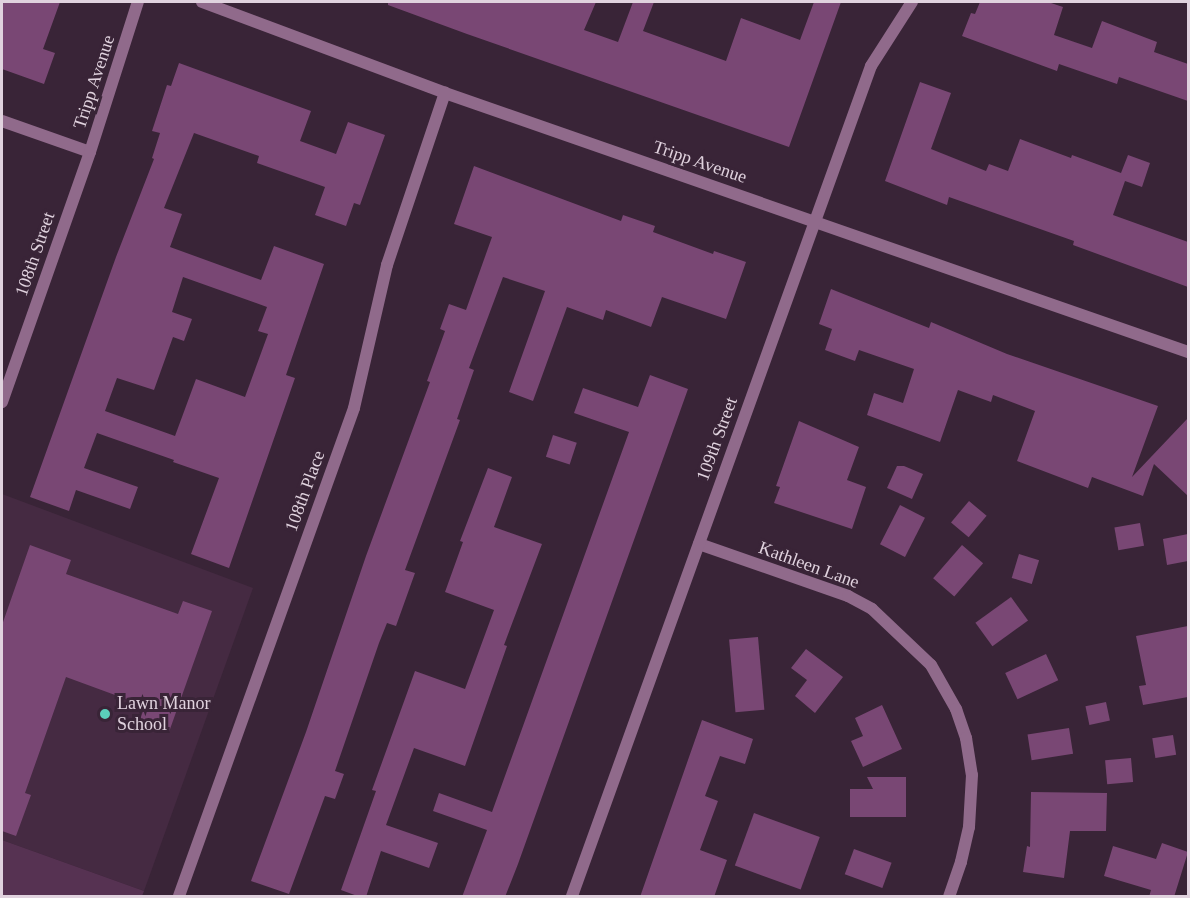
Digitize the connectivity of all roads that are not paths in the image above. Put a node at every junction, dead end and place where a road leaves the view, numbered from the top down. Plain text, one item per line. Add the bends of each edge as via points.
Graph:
1 (138, 2) edge
2 (202, 2) edge
3 (912, 2) edge
4 (445, 93) junction
5 (2, 121) edge
6 (90, 152) junction
7 (816, 220) junction
8 (1188, 352) edge
9 (2, 402) edge
10 (699, 544) junction
11 (179, 897) edge
12 (572, 897) edge
13 (949, 897) edge

1 - 6 street, Tripp Avenue
2 - 4 street, Tripp Avenue
3 - 7 street, 109th Street via 871,66
4 - 7 street, Tripp Avenue
4 - 11 street, 108th Place via 387,264 354,408
5 - 6 street, Tripp Avenue
6 - 9 street, 108th Street
7 - 8 street, Tripp Avenue
7 - 10 street, 109th Street
10 - 12 street, 109th Street
10 - 13 street, Kathleen Lane via 848,596 872,609 931,665 956,709 972,775 969,827

